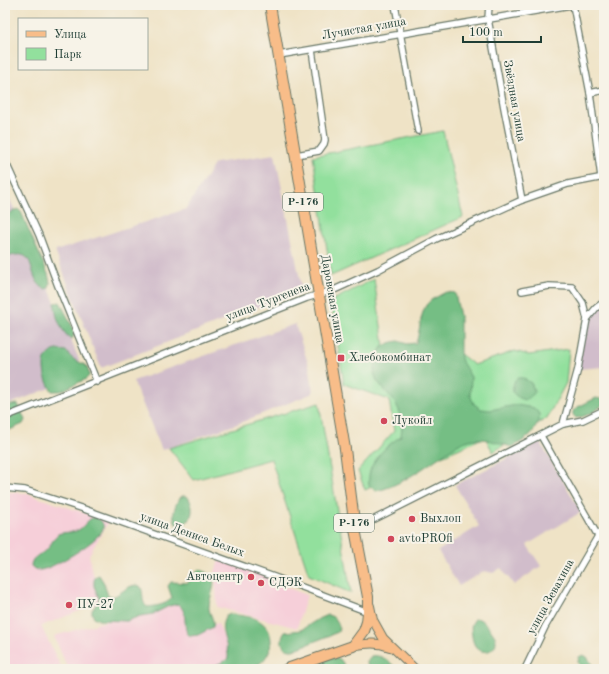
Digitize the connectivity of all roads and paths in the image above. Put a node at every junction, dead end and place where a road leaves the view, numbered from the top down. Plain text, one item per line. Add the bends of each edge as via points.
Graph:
1 (270, 5) edge
2 (395, 5) edge
3 (489, 5) edge
4 (572, 5) edge
5 (488, 19) junction
6 (400, 34) junction
7 (312, 50) junction
8 (279, 55) junction
9 (604, 90) edge
10 (590, 93) junction
11 (418, 131) dead end
12 (296, 155) junction
13 (5, 161) edge
14 (603, 177) edge
15 (522, 200) junction
16 (522, 291) dead end
17 (318, 294) junction
18 (604, 302) edge
19 (587, 319) junction
20 (97, 382) junction
21 (604, 410) edge
22 (5, 418) edge
23 (563, 424) junction
24 (541, 436) junction
25 (5, 488) edge
26 (355, 529) junction
27 (604, 529) edge
28 (598, 536) junction
29 (604, 540) edge
30 (368, 597) junction
31 (368, 612) junction
32 (353, 646) junction
33 (393, 648) junction
34 (287, 669) edge
35 (415, 669) edge
36 (525, 669) edge

1 - 8 highway, Даровская улица / Р-176
2 - 6 street
3 - 5 street, Звёздная улица
4 - 5 street, Лучистая улица
4 - 10 street
5 - 6 street, Лучистая улица
5 - 15 street, Звёздная улица
6 - 7 street, Лучистая улица
6 - 11 street
7 - 8 street, Лучистая улица
7 - 12 street via 325,140 319,151
8 - 12 highway, Даровская улица / Р-176
9 - 10 street
10 - 14 street
12 - 17 highway, Даровская улица / Р-176
13 - 20 street via 39,235
14 - 15 street, улица Тургенева via 568,184
15 - 17 street, улица Тургенева via 436,238 378,270 334,290
16 - 19 street via 549,286 572,287 583,303
17 - 20 street, улица Тургенева
17 - 26 highway, Даровская улица / Р-176 via 345,449
18 - 19 street
19 - 23 street via 578,369
20 - 22 street, улица Тургенева
21 - 23 street via 583,420
23 - 24 street
24 - 26 street
24 - 28 street
25 - 31 street, улица Дениса Белых via 25,490 91,512
26 - 30 highway, Даровская улица / Р-176
27 - 28 street, улица Зевахина
28 - 29 street
28 - 36 street, улица Зевахина via 545,626
30 - 31 highway, Даровская улица / Р-176
30 - 33 main road, Даровская улица via 378,630
31 - 32 highway, Даровская улица / Р-176 via 364,631
32 - 33 main road via 372,643
32 - 34 highway
33 - 35 main road

